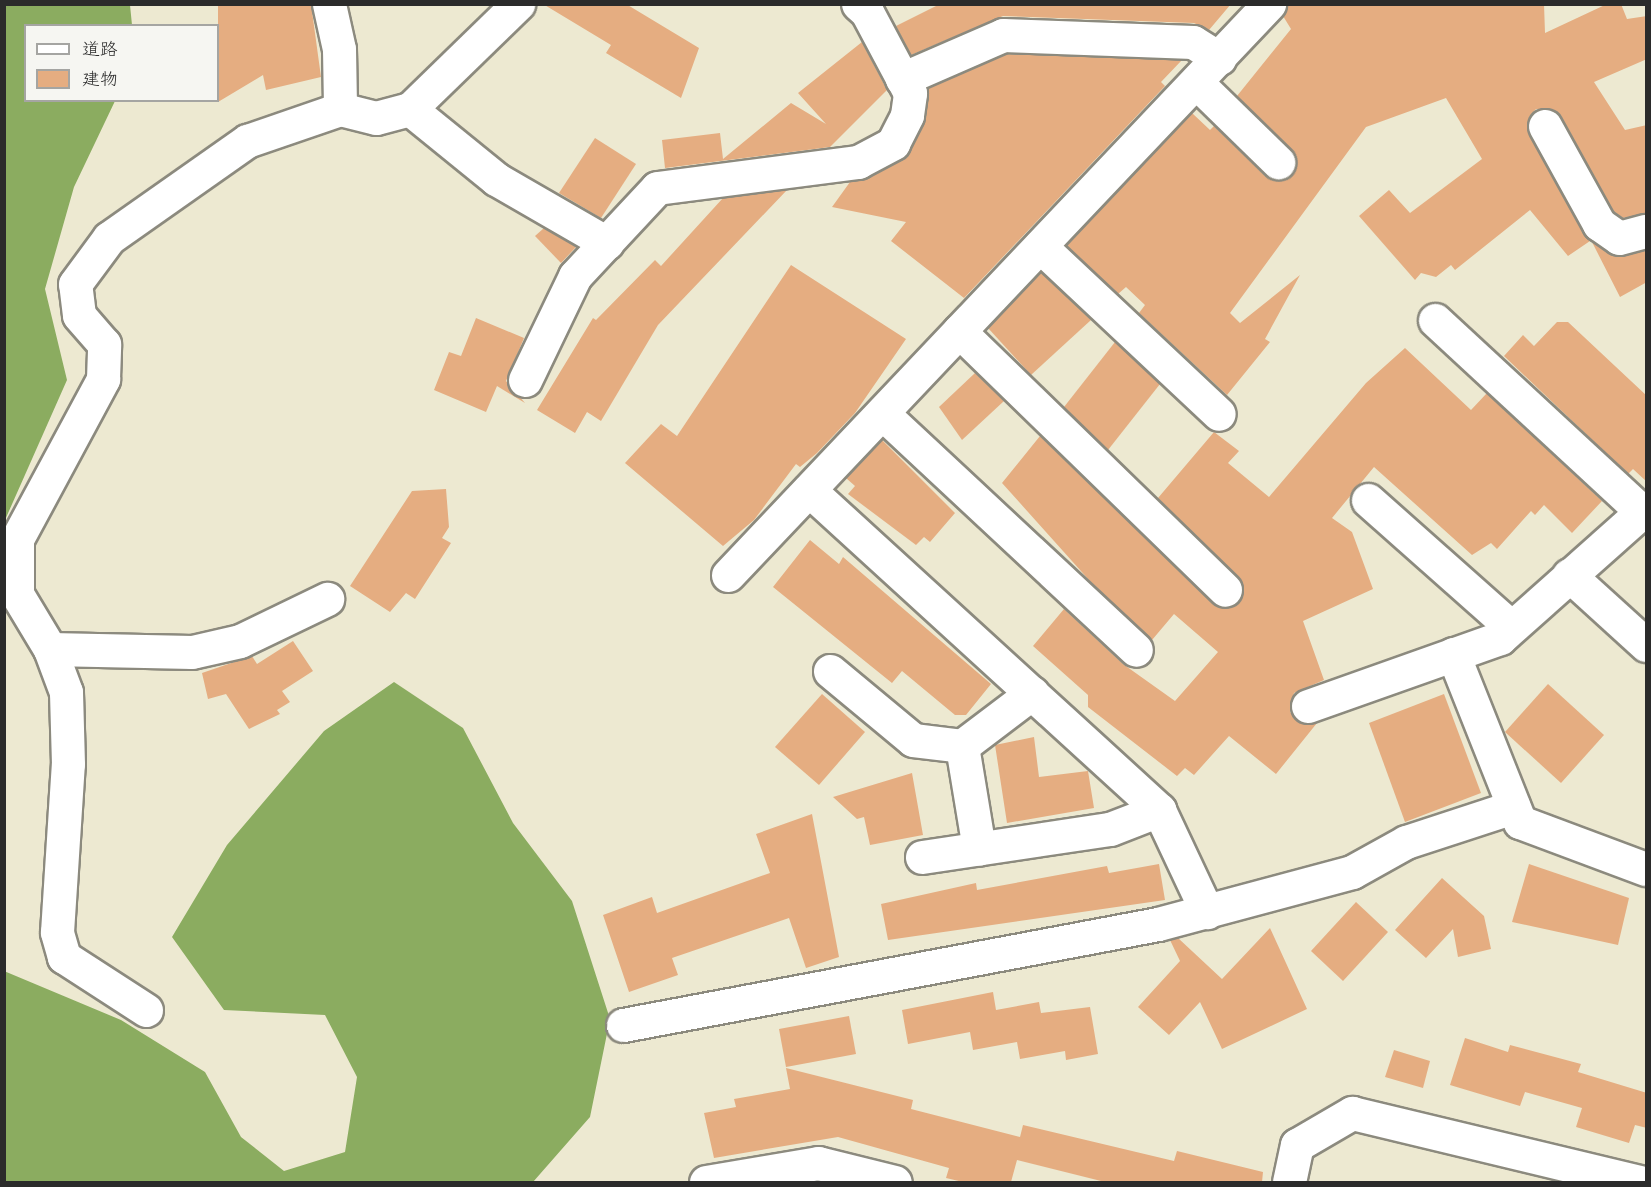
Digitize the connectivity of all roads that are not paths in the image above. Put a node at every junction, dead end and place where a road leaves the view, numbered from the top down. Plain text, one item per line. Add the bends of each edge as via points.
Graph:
1 (329, 4) edge
2 (858, 4) edge
3 (1269, 4) edge
4 (514, 6) edge
5 (1219, 57) junction
6 (902, 79) junction
7 (1196, 82) junction
8 (340, 109) junction
9 (410, 109) junction
10 (1545, 126) dead end
11 (1278, 162) dead end
12 (1647, 231) edge
13 (606, 243) junction
14 (1040, 246) junction
15 (1435, 320) dead end
16 (959, 331) junction
17 (525, 380) dead end
18 (882, 413) junction
19 (1219, 414) dead end
20 (809, 490) junction
21 (1368, 500) dead end
22 (1644, 510) edge
23 (728, 575) dead end
24 (1569, 575) junction
25 (1225, 590) dead end
26 (327, 600) dead end
27 (1511, 627) junction
28 (1647, 645) edge
29 (50, 649) junction
30 (1136, 650) dead end
31 (1453, 654) junction
32 (830, 671) dead end
33 (1032, 693) junction
34 (1308, 706) dead end
35 (962, 746) junction
36 (1513, 807) junction
37 (1159, 810) junction
38 (979, 849) junction
39 (922, 857) dead end
40 (1647, 869) edge
41 (1207, 912) junction
42 (146, 1010) dead end
43 (623, 1025) dead end
44 (1575, 1175) edge
45 (706, 1182) edge
46 (896, 1182) edge
47 (1289, 1182) edge
48 (1640, 1182) edge

1 - 8 street via 339,49
2 - 6 street via 867,12
3 - 5 street
4 - 9 street
5 - 6 street via 1193,42 1003,35
5 - 7 street
6 - 13 street via 910,93 907,115 893,143 858,162 657,188
7 - 11 street
7 - 14 street
8 - 9 street via 376,118
8 - 29 street via 247,141 109,238 75,284 79,315 104,344 103,379 17,539 17,594
9 - 13 street via 496,179
10 - 12 street via 1599,224 1619,238
13 - 17 street via 575,276
14 - 16 street
14 - 19 street
15 - 22 street
16 - 18 street
16 - 25 street
18 - 20 street
18 - 30 street
20 - 23 street
20 - 33 street
21 - 27 street
22 - 24 street
24 - 27 street
24 - 28 street
26 - 29 street via 240,640 192,652
27 - 31 street via 1500,638
29 - 42 street via 66,692 59,940 64,957
31 - 34 street
31 - 36 street
32 - 35 street via 913,740
33 - 35 street
33 - 37 street
35 - 38 street
36 - 40 street via 1520,822
36 - 41 street via 1406,842 1352,872
37 - 38 street via 1110,829
37 - 41 street
38 - 39 street
41 - 43 street
44 - 47 street via 1353,1113 1297,1145
44 - 48 street
45 - 46 street via 818,1163

